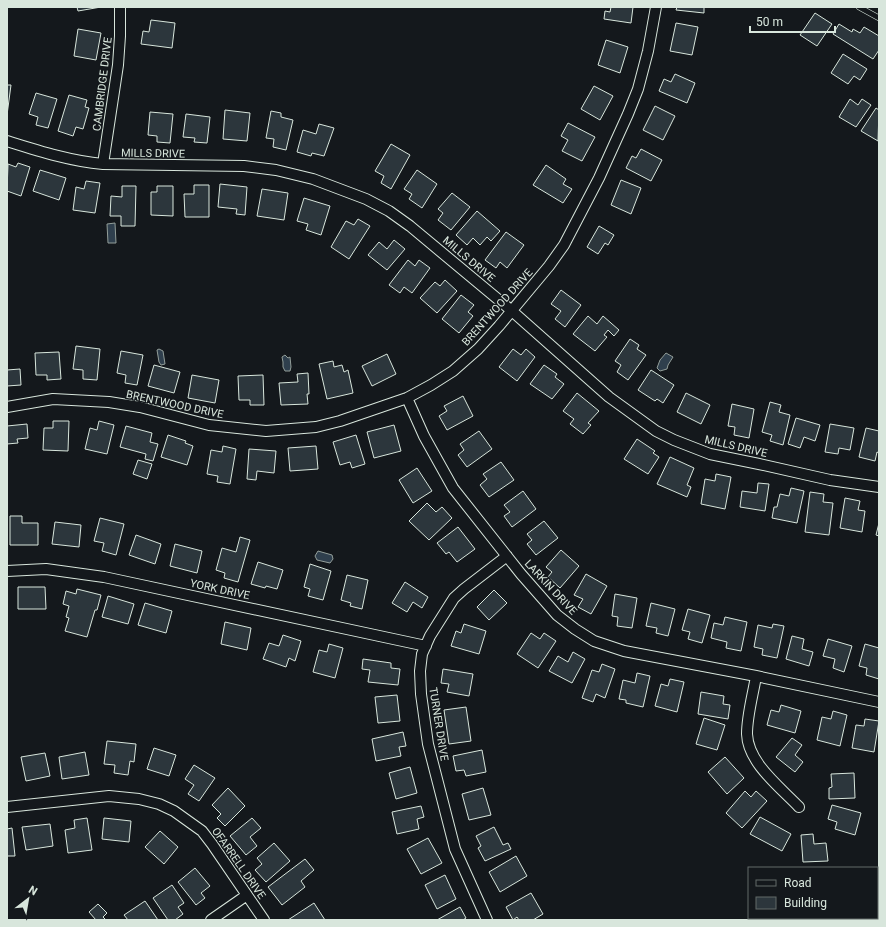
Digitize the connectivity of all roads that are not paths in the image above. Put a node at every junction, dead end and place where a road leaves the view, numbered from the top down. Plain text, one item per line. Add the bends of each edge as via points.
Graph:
1 (120, 7) edge
2 (656, 7) edge
3 (859, 7) edge
4 (879, 18) edge
5 (7, 141) edge
6 (103, 164) junction
7 (512, 311) junction
8 (407, 398) junction
9 (7, 406) edge
10 (879, 487) edge
11 (507, 556) junction
12 (7, 571) edge
13 (426, 646) junction
14 (756, 676) junction
15 (879, 702) edge
16 (7, 807) edge
17 (799, 807) dead end
18 (247, 895) junction
19 (211, 920) edge
20 (264, 920) edge
21 (487, 920) edge

1 - 6 street, CAMBRIDGE DRIVE via 118,58
2 - 7 street, BRENTWOOD DRIVE via 638,89 599,178 564,245
3 - 4 lane
5 - 6 street, MILLS DRIVE via 62,158
6 - 7 street, MILLS DRIVE via 250,167 313,178 389,211
7 - 8 street, BRENTWOOD DRIVE via 478,349 453,371
7 - 10 street, MILLS DRIVE via 609,397 656,431 674,440 710,454 830,480
8 - 9 street, BRENTWOOD DRIVE via 340,421 266,431 209,425 110,402 53,399
8 - 11 street, LARKIN DRIVE via 424,436 453,488
11 - 13 street, TURNER DRIVE via 454,598
11 - 14 street, LARKIN DRIVE via 557,615 594,641 624,651
12 - 13 street, YORK DRIVE via 46,569 104,577
13 - 21 street, TURNER DRIVE via 422,654 420,671 428,744 455,849
14 - 15 street, LARKIN DRIVE
14 - 17 street via 748,718 747,736 750,750 758,764
16 - 18 street, OFARRELL DRIVE via 110,796 159,804 174,811 202,831
18 - 19 street
18 - 20 street, OFARRELL DRIVE

